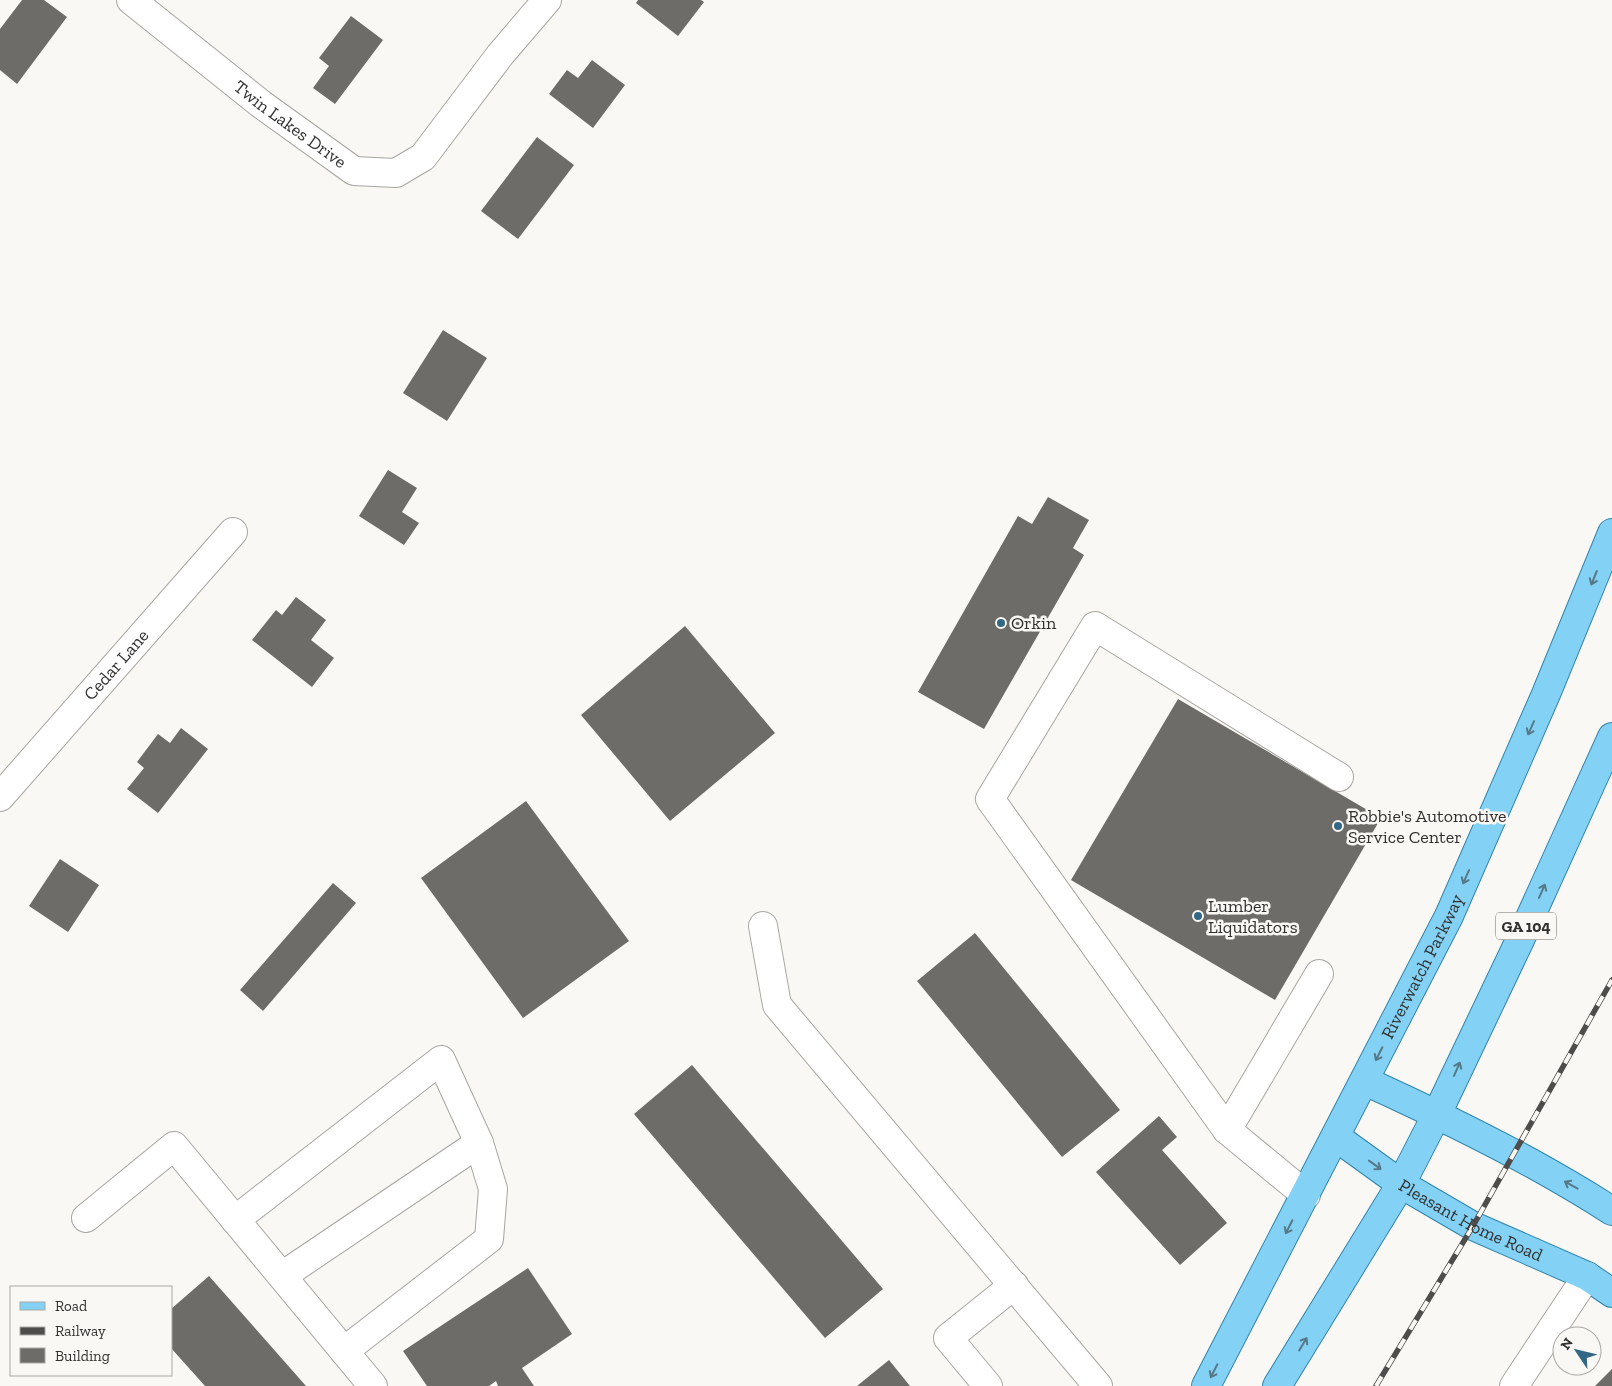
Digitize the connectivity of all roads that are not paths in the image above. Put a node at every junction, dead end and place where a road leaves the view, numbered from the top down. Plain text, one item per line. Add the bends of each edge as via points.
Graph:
1 (131, 0) edge
2 (547, 0) edge
3 (234, 532) dead end
4 (1612, 533) edge
5 (1612, 737) edge
6 (1339, 777) dead end
7 (0, 797) edge
8 (763, 926) dead end
9 (1319, 974) dead end
10 (1365, 1080) junction
11 (1437, 1114) junction
12 (1227, 1130) junction
13 (1336, 1137) junction
14 (479, 1143) junction
15 (1401, 1184) junction
16 (1306, 1195) junction
17 (1612, 1211) edge
18 (86, 1218) dead end
19 (235, 1220) junction
20 (282, 1276) junction
21 (1587, 1276) junction
22 (1014, 1285) junction
23 (1612, 1293) edge
24 (344, 1351) junction
25 (373, 1386) edge
26 (988, 1386) edge
27 (1098, 1386) edge
28 (1206, 1386) edge
29 (1277, 1386) edge
30 (1514, 1386) edge

1 - 2 street, Twin Lakes Drive via 261,104 354,171 396,173 423,157 500,55
3 - 7 street, Cedar Lane
4 -> 10 main road, Riverwatch Parkway via 1449,916
11 -> 5 main road, GA 104
6 - 12 street via 1095,626 990,799
8 - 22 street via 777,1004
9 - 12 street
10 - 11 main road
10 - 13 main road, Riverwatch Parkway
11 - 15 main road
17 -> 11 main road
12 - 16 street
13 -> 15 main road, Pleasant Home Road
13 - 16 main road, Riverwatch Parkway
14 - 19 street via 441,1060
14 - 20 street
14 - 24 street via 493,1189 489,1239
15 - 21 main road, Pleasant Home Road via 1473,1226
29 -> 15 main road
16 -> 28 main road, Riverwatch Parkway
18 - 19 street via 174,1146
19 - 20 street
20 - 24 street
21 - 23 main road, Pleasant Home Road
21 - 30 street
22 - 26 street via 948,1338
22 - 27 street
24 - 25 street

